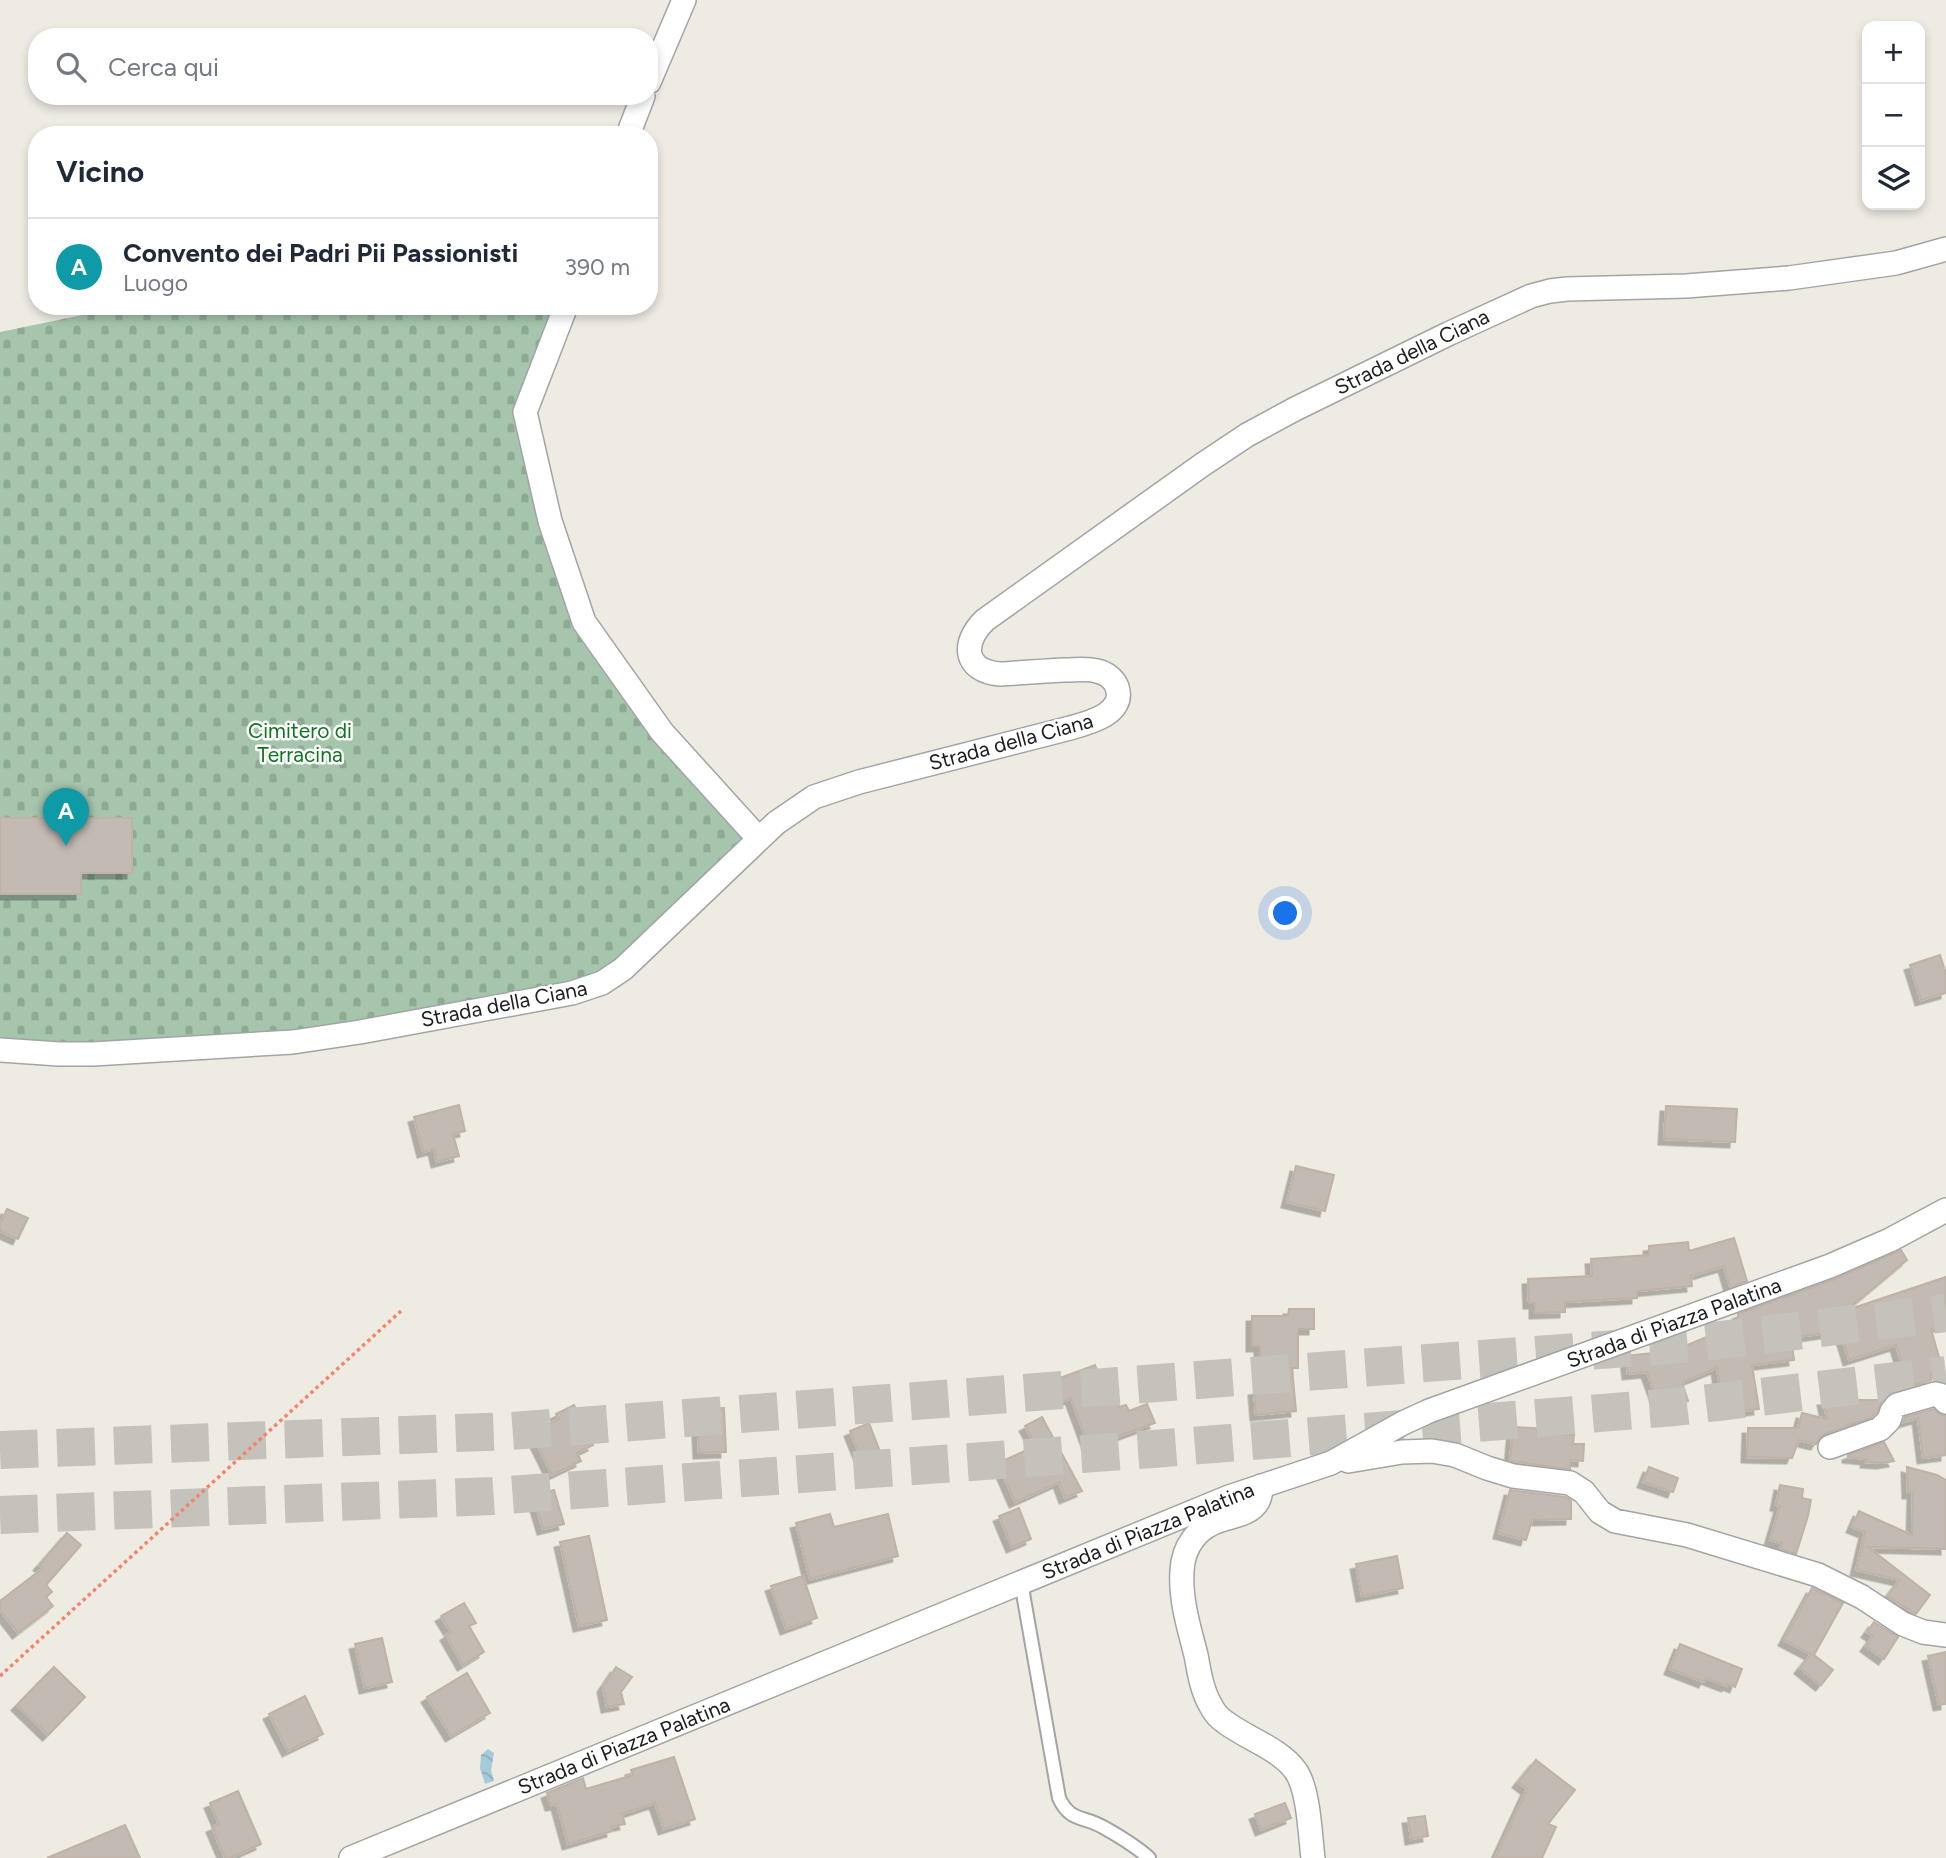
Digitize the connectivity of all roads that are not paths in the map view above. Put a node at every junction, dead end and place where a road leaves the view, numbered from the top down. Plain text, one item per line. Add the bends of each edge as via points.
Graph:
1 (684, 0) edge
2 (658, 61) edge
3 (640, 105) edge
4 (631, 126) edge
5 (1946, 249) edge
6 (563, 315) edge
7 (758, 839) junction
8 (0, 1050) edge
9 (1946, 1210) edge
10 (1946, 1402) edge
11 (1830, 1447) dead end
12 (1331, 1463) junction
13 (1261, 1486) junction
14 (1021, 1582) junction
15 (1946, 1635) edge
16 (351, 1858) edge
17 (1149, 1858) edge
18 (1313, 1858) edge

1 - 2 street
3 - 4 street
5 - 7 street, Strada della Ciana via 1896,263 1788,278 1541,293 1295,409 1219,453 985,620 970,639 969,652 976,666 990,673 1081,669 1105,674 1118,691 1108,713 1070,728 827,792 788,813
6 - 7 street via 525,412 550,521 584,622 662,732
7 - 8 street, Strada della Ciana via 623,969 602,984 581,991 293,1041 93,1054
9 - 12 street, Strada di Piazza Palatina via 1840,1262 1429,1411
10 - 11 street via 1935,1394 1902,1403 1880,1429
12 - 13 street, Strada di Piazza Palatina
12 - 15 street via 1432,1451 1513,1476 1570,1483 1615,1521 1687,1535 1818,1575 1903,1624
13 - 14 street, Strada di Piazza Palatina
13 - 18 street via 1252,1508 1207,1526 1193,1537 1183,1562 1184,1605 1211,1707 1227,1723 1287,1761 1300,1777
14 - 16 street, Strada di Piazza Palatina
14 - 17 lane via 1062,1805 1073,1816 1102,1826

